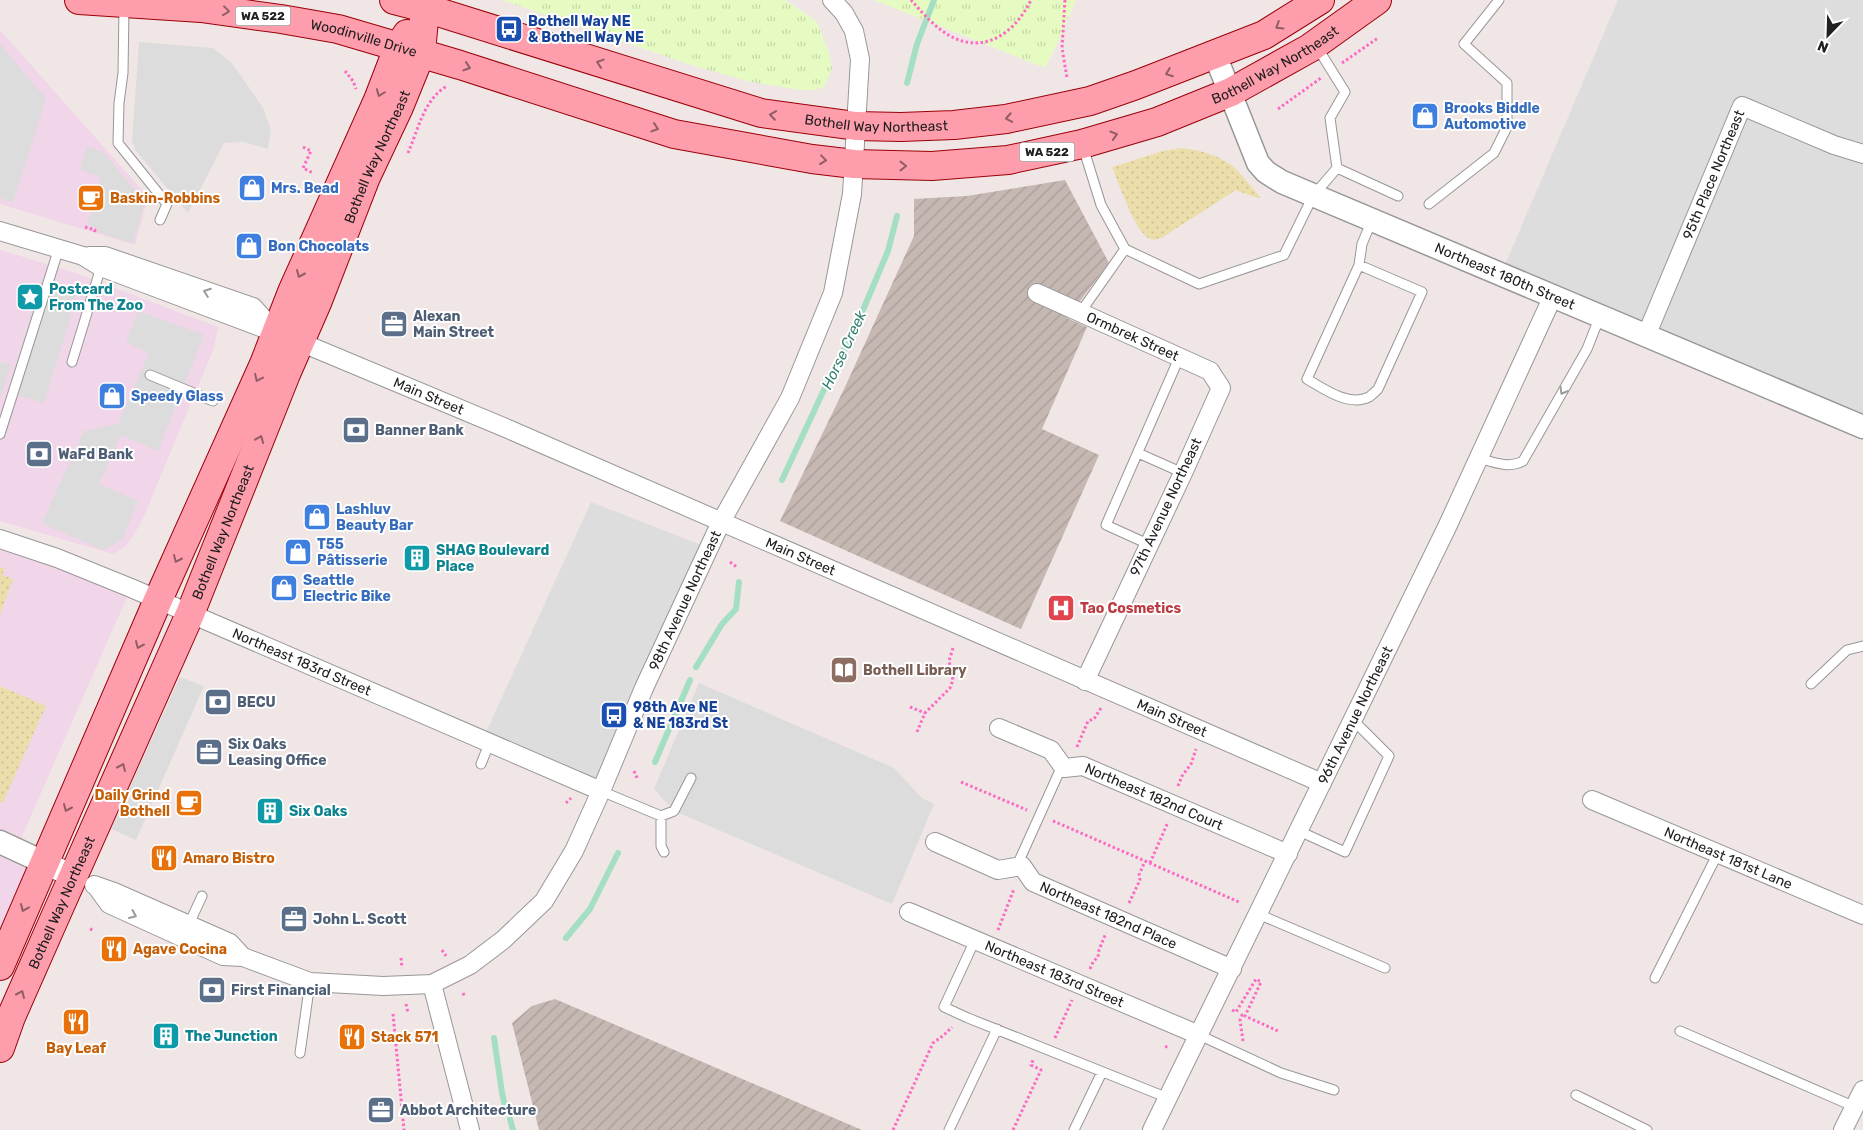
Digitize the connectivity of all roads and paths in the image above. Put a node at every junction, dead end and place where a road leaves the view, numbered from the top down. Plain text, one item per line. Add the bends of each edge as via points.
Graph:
1 (79, 0) edge
2 (394, 0) edge
3 (832, 0) edge
4 (911, 0) edge
5 (1031, 0) edge
6 (1065, 0) edge
7 (1320, 0) edge
8 (1377, 0) edge
9 (1500, 0) edge
10 (125, 4) junction
11 (425, 8) junction
12 (1314, 44) junction
13 (409, 50) junction
14 (1215, 55) junction
15 (1067, 78) dead end
16 (451, 84) dead end
17 (1231, 92) junction
18 (608, 112) joint
19 (856, 126) junction
20 (1082, 144) junction
21 (303, 148) dead end
22 (408, 153) dead end
23 (1863, 154) edge
24 (854, 164) junction
25 (1337, 168) junction
26 (313, 173) dead end
27 (1313, 196) junction
28 (1398, 196) dead end
29 (1429, 204) dead end
30 (160, 220) dead end
31 (1372, 220) junction
32 (85, 227) dead end
33 (0, 230) edge
34 (94, 234) dead end
35 (59, 248) junction
36 (1125, 249) junction
37 (83, 256) junction
38 (1358, 265) junction
39 (102, 268) junction
40 (1037, 293) dead end
41 (1553, 296) junction
42 (1080, 313) junction
43 (1600, 316) junction
44 (1646, 336) junction
45 (288, 337) junction
46 (1179, 358) junction
47 (72, 362) dead end
48 (150, 374) dead end
49 (1220, 388) joint
50 (213, 401) dead end
51 (1863, 427) edge
52 (0, 434) edge
53 (1138, 453) junction
54 (1478, 458) junction
55 (1183, 473) junction
56 (721, 522) junction
57 (0, 539) edge
58 (1148, 544) junction
59 (730, 562) dead end
60 (738, 568) dead end
61 (158, 600) junction
62 (190, 614) junction
63 (1863, 646) edge
64 (953, 648) dead end
65 (1085, 681) junction
66 (1811, 684) dead end
67 (910, 707) dead end
68 (1101, 708) dead end
69 (925, 713) junction
70 (1353, 720) junction
71 (999, 728) dead end
72 (917, 732) dead end
73 (489, 744) junction
74 (1196, 749) dead end
75 (1076, 752) dead end
76 (481, 764) dead end
77 (1064, 768) junction
78 (634, 771) dead end
79 (691, 778) dead end
80 (638, 780) dead end
81 (961, 782) dead end
82 (1322, 784) junction
83 (601, 791) junction
84 (1176, 791) dead end
85 (572, 798) dead end
86 (1592, 800) dead end
87 (566, 803) dead end
88 (1032, 812) dead end
89 (1171, 814) dead end
90 (661, 816) junction
91 (1048, 819) dead end
92 (1299, 831) junction
93 (0, 842) edge
94 (935, 842) dead end
95 (664, 852) dead end
96 (1288, 854) junction
97 (1718, 854) junction
98 (1145, 861) junction
99 (43, 863) junction
100 (1150, 863) junction
101 (1022, 866) junction
102 (85, 881) junction
103 (1014, 889) dead end
104 (202, 896) dead end
105 (1239, 902) dead end
106 (1128, 904) dead end
107 (909, 912) dead end
108 (1258, 914) junction
109 (1863, 915) edge
110 (189, 924) junction
111 (998, 930) dead end
112 (1106, 931) dead end
113 (975, 940) junction
114 (442, 950) dead end
115 (446, 956) dead end
116 (243, 957) junction
117 (401, 958) dead end
118 (0, 966) edge
119 (402, 968) dead end
120 (1232, 968) junction
121 (1385, 968) dead end
122 (1090, 970) dead end
123 (1655, 978) dead end
124 (310, 982) junction
125 (432, 984) junction
126 (463, 993) dead end
127 (465, 997) dead end
128 (1073, 999) dead end
129 (406, 1003) dead end
130 (1232, 1010) dead end
131 (408, 1013) dead end
132 (393, 1014) dead end
133 (1245, 1016) junction
134 (957, 1029) dead end
135 (997, 1029) junction
136 (1278, 1031) dead end
137 (1680, 1031) dead end
138 (1199, 1035) junction
139 (1053, 1042) dead end
140 (1243, 1043) dead end
141 (0, 1048) edge
142 (300, 1052) dead end
143 (1034, 1059) dead end
144 (1102, 1072) junction
145 (1334, 1090) dead end
146 (1863, 1090) edge
147 (1576, 1095) dead end
148 (1168, 1098) junction
149 (1855, 1107) junction
150 (404, 1130) edge
151 (470, 1130) edge
152 (892, 1130) edge
153 (949, 1130) edge
154 (1013, 1130) edge
155 (1074, 1130) edge
156 (1152, 1130) edge
157 (1648, 1130) edge
158 (1843, 1130) edge

1 - 10 main road, Woodinville Drive / WA 522
2 - 11 main road
3 - 19 street via 854,31 858,47
4 - 5 path via 941,30 971,44 987,42 1009,31
6 - 15 path via 1062,48
7 -> 14 main road, Bothell Way Northeast via 1264,35
8 - 12 main road, Bothell Way Northeast / WA 522
9 - 29 lane via 1464,44 1507,83 1507,127 1494,153
10 -> 13 main road, Woodinville Drive / WA 522 via 201,8 281,19 338,29
10 - 30 lane via 118,143 168,204
11 - 13 main road, Bothell Way Northeast
19 -> 11 main road, Bothell Way Northeast via 761,113
12 - 17 main road, Bothell Way Northeast / WA 522
12 - 25 lane via 1345,92 1330,118
13 -> 18 main road, Woodinville Drive / WA 522
13 - 45 main road, Bothell Way Northeast via 399,107
14 - 17 street, Northeast 180th Street
14 -> 19 main road, Bothell Way Northeast via 1090,101 1006,119 954,125
16 - 22 path via 430,100
20 -> 17 main road, Bothell Way Northeast / WA 522 via 1157,122
17 - 27 street, Northeast 180th Street via 1258,163 1282,182
18 -> 24 main road, Bothell Way Northeast / WA 522 via 674,134
19 - 24 street
24 -> 20 main road, Bothell Way Northeast / WA 522 via 932,166 1008,160
20 - 36 lane via 1101,205
21 - 26 path via 311,151 303,168
23 - 44 street, 95th Place Northeast via 1742,106
24 - 56 street, 98th Avenue Northeast via 852,194 833,293 790,398
25 - 27 lane
25 - 28 lane
27 - 31 street, Northeast 180th Street
27 - 36 lane via 1284,255 1199,284
31 - 38 lane
31 - 41 street, Northeast 180th Street
32 - 34 path via 95,230
33 - 35 street, Main Street
35 - 37 street, Main Street
35 - 52 lane
36 - 42 lane
37 - 39 street, Main Street
45 -> 37 street, Main Street via 253,308 105,256
38 - 38 lane via 1307,379 1339,396 1356,400 1369,397 1378,389 1422,292
39 - 45 street, Main Street
39 - 47 lane
40 - 42 street, Ormbrek Street
41 - 43 street, Northeast 180th Street
41 - 54 street, 96th Avenue Northeast
42 - 46 street, Ormbrek Street
43 - 44 street, Northeast 180th Street
43 -> 54 lane via 1587,349 1523,461 1500,465
44 - 51 street, Northeast 180th Street
45 - 56 street, Main Street
45 -> 61 main road, Bothell Way Northeast via 264,364
62 -> 45 main road, Bothell Way Northeast via 286,374
46 - 49 street, Ormbrek Street via 1210,371
46 - 53 lane
48 - 50 lane
49 - 55 street, 97th Avenue Northeast
53 - 55 lane
53 - 58 lane via 1106,525
54 - 70 street, 96th Avenue Northeast
55 - 58 street, 97th Avenue Northeast
56 - 65 street, Main Street
56 - 83 street, 98th Avenue Northeast via 644,688
57 - 61 street, Northeast 183rd Street via 57,558
58 - 65 street, 97th Avenue Northeast
59 - 60 path
61 - 62 street, Northeast 183rd Street
61 -> 99 main road, Bothell Way Northeast
62 - 73 street, Northeast 183rd Street
102 -> 62 main road, Bothell Way Northeast
63 - 66 lane via 1847,650
64 - 69 path via 949,661 953,680 950,688
65 - 82 street, Main Street
67 - 69 path
68 - 75 path via 1094,719 1088,721
69 - 72 path
70 - 82 street, 96th Avenue Northeast
70 - 92 lane via 1389,756 1345,852
71 - 77 street, Northeast 182nd Court via 1051,750
73 - 76 lane
73 - 83 street, Northeast 183rd Street
74 - 84 path
77 - 96 street, Northeast 182nd Court via 1083,766
77 - 101 lane via 1061,768 1019,861
78 - 80 path
79 - 90 lane via 674,811
81 - 88 path
82 - 92 street, 96th Avenue Northeast
83 - 90 lane
83 - 125 street, 98th Avenue Northeast via 574,851 544,901 503,940 476,960
85 - 87 path
86 - 97 street, Northeast 181st Lane
89 - 100 path
90 - 95 lane
91 - 98 path
92 - 96 street, 96th Avenue Northeast
93 - 99 street
94 - 101 street via 998,870
96 - 108 street, 96th Avenue Northeast
97 - 109 street, Northeast 181st Lane
97 - 123 lane
98 - 100 path
98 - 106 path
99 - 102 street
99 -> 118 main road, Bothell Way Northeast
100 - 105 path
101 - 120 street, Northeast 182nd Place via 1033,882
102 - 110 street
102 -> 116 street via 109,904 223,956
141 -> 102 main road, Bothell Way Northeast via 11,1017
103 - 111 path
104 - 110 lane
107 - 113 street, Northeast 183rd Street
108 - 120 street, 96th Avenue Northeast
108 - 121 lane
110 - 116 street via 230,942
112 - 122 path
113 - 135 lane via 944,1007
113 - 138 street, Northeast 183rd Street
114 - 115 path
116 - 124 street
117 - 119 path
120 - 138 street, 96th Avenue Northeast
124 - 125 street via 383,986
124 - 142 lane
125 - 151 street
126 - 127 path
128 - 139 path
129 - 131 path
130 - 133 path via 1236,1012 1256,979 1261,982
132 - 150 path
133 - 136 path
133 - 140 path via 1242,1015 1240,1020
134 - 152 path via 951,1026 933,1043
135 - 144 lane
135 - 153 lane
137 - 149 lane
138 - 145 lane via 1280,1073
138 - 148 street, 96th Avenue Northeast
143 - 154 path via 1031,1065 1040,1070
144 - 148 lane
144 - 155 lane
146 - 149 street
147 - 157 lane
148 - 156 street, 96th Avenue Northeast
149 - 158 street

